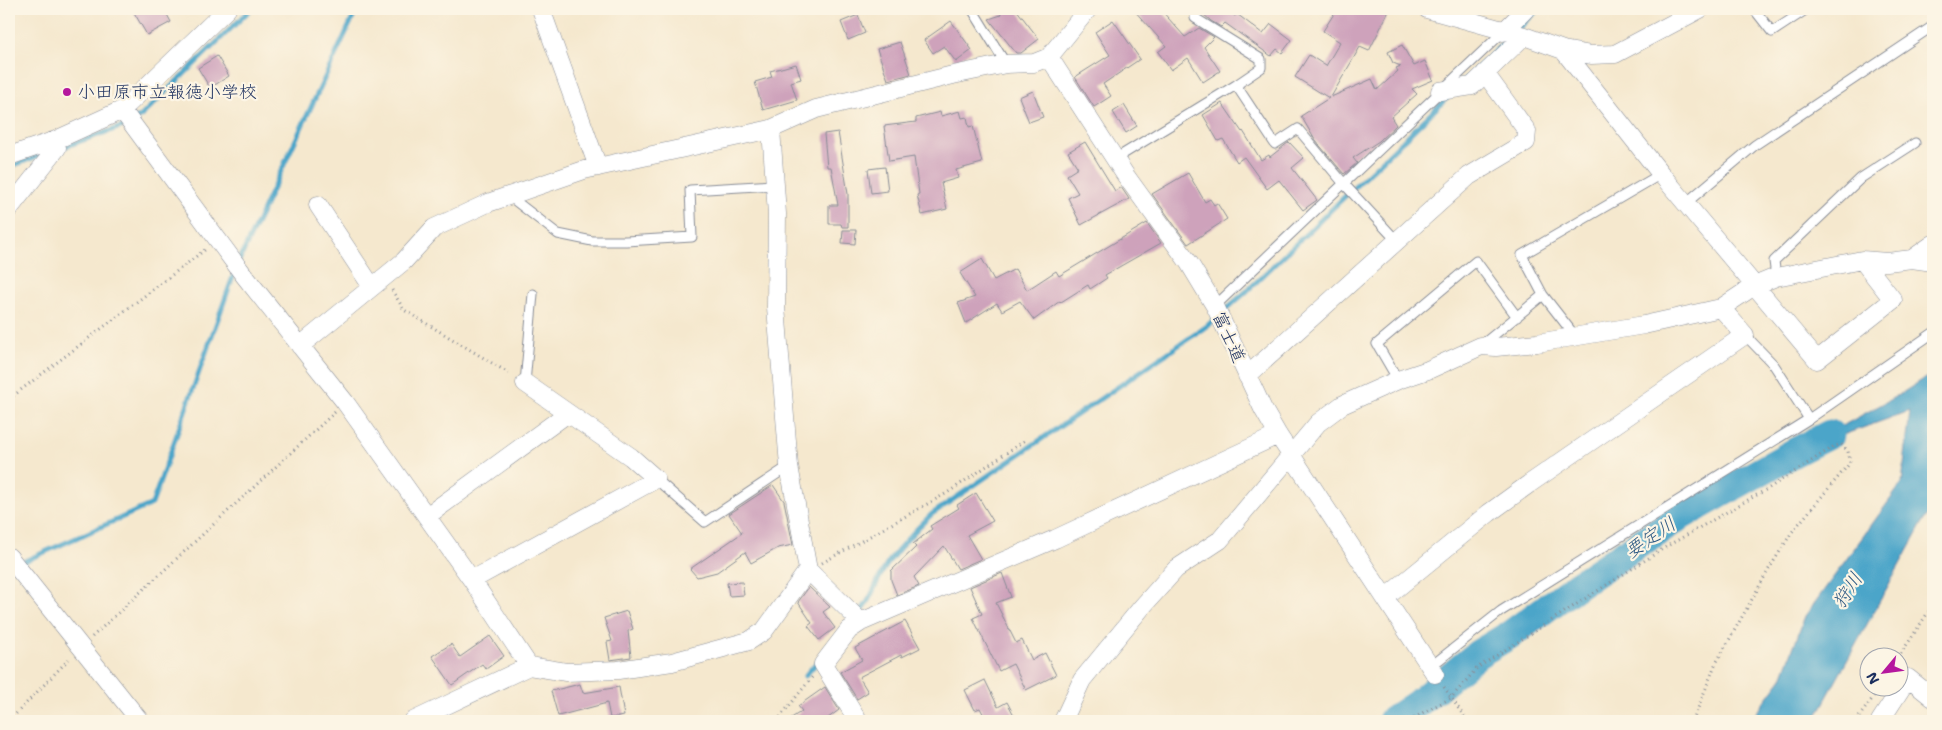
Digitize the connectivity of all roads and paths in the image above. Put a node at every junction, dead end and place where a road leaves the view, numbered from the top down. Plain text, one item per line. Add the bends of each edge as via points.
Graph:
1 (227, 9) edge
2 (541, 9) edge
3 (972, 9) edge
4 (1088, 9) edge
5 (1196, 9) edge
6 (1427, 9) edge
7 (1526, 9) edge
8 (1700, 9) edge
9 (1754, 9) edge
10 (1808, 9) edge
11 (1474, 15) edge
12 (1933, 26) edge
13 (1504, 32) junction
14 (1524, 36) junction
15 (1563, 50) junction
16 (1049, 57) junction
17 (1006, 64) junction
18 (1485, 73) junction
19 (1236, 85) junction
20 (1440, 90) junction
21 (122, 110) junction
22 (771, 129) junction
23 (56, 140) junction
24 (1915, 143) dead end
25 (9, 156) edge
26 (1115, 159) junction
27 (598, 166) junction
28 (1661, 174) junction
29 (1345, 184) junction
30 (775, 185) junction
31 (509, 196) junction
32 (1686, 203) junction
33 (318, 206) dead end
34 (9, 209) edge
35 (218, 240) junction
36 (1396, 240) junction
37 (1933, 244) edge
38 (1912, 259) junction
39 (1862, 260) junction
40 (1933, 262) edge
41 (1776, 277) junction
42 (379, 282) junction
43 (1754, 286) junction
44 (533, 294) dead end
45 (1543, 295) junction
46 (1215, 306) junction
47 (1721, 308) junction
48 (1517, 317) junction
49 (1933, 333) edge
50 (1745, 335) junction
51 (1575, 336) junction
52 (300, 346) junction
53 (1481, 346) junction
54 (1247, 376) junction
55 (1398, 380) junction
56 (525, 383) junction
57 (9, 398) edge
58 (346, 402) junction
59 (568, 413) junction
60 (1809, 419) junction
61 (1278, 434) junction
62 (1024, 441) dead end
63 (1291, 454) junction
64 (789, 466) junction
65 (656, 479) junction
66 (427, 516) junction
67 (10, 560) edge
68 (808, 570) junction
69 (472, 580) junction
70 (1385, 598) junction
71 (1933, 605) edge
72 (861, 622) junction
73 (80, 648) junction
74 (1905, 648) edge
75 (823, 664) junction
76 (529, 666) junction
77 (1433, 671) joint
78 (1452, 698) junction
79 (1873, 698) edge
80 (1933, 698) edge
81 (9, 721) edge
82 (140, 721) edge
83 (413, 721) edge
84 (777, 721) edge
85 (858, 721) edge
86 (1063, 721) edge
87 (1410, 721) edge
88 (1467, 721) edge
89 (1694, 721) edge
90 (1856, 721) edge
91 (1880, 721) edge

1 - 21 street
2 - 27 street
3 - 17 lane
4 - 16 street
5 - 19 lane via 1195,18 1261,59 1261,68
6 - 11 street
7 - 13 street
8 - 15 street via 1615,54 1591,55
9 - 10 lane via 1772,32
11 - 13 street
12 - 32 lane via 1755,146
13 - 14 street
13 - 20 lane
14 - 15 street
14 - 18 street
15 - 28 street
16 - 17 street via 1034,63
16 - 26 street, 富士道
17 - 22 street via 816,109
18 - 20 street via 1472,86
18 - 36 street via 1527,131 1526,142 1469,176
19 - 26 lane
19 - 29 lane via 1275,144 1298,128
20 - 29 lane
21 - 23 street
21 - 35 street
22 - 27 street
22 - 30 street
23 - 25 street
23 - 34 street via 57,148
24 - 41 lane via 1861,178 1774,260
26 - 46 street, 富士道 via 1189,263
27 - 31 street
28 - 32 street
28 - 45 lane via 1522,255
29 - 36 lane
29 - 46 lane
30 - 31 lane via 690,190 692,237 626,241 558,234
30 - 64 street via 776,308
31 - 42 street via 434,228 404,261
32 - 43 street
33 - 42 street
35 - 52 street
35 - 57 path
36 - 54 street
37 - 38 street
38 - 39 street
38 - 40 street
39 - 41 street
39 - 43 street via 1893,300 1817,360
41 - 43 street
42 - 52 street
42 - 56 path via 404,310
43 - 47 street
44 - 56 lane
45 - 48 lane
45 - 51 lane
46 - 54 street, 富士道
47 - 50 street
47 - 51 street
48 - 53 lane
48 - 55 lane via 1476,261 1378,344
49 - 60 lane
50 - 60 lane via 1774,365
50 - 70 street via 1528,484
51 - 53 street via 1520,345
52 - 58 street
53 - 55 street
54 - 61 street, 富士道
55 - 63 street via 1342,406 1318,423
56 - 59 street
58 - 66 street
58 - 73 path
59 - 65 street
59 - 66 street
60 - 77 lane via 1500,611
61 - 63 street, 富士道
61 - 72 street via 1055,539
62 - 68 path via 947,493
63 - 70 street, 富士道
63 - 86 street via 1220,540 1176,569 1142,606 1082,680
64 - 65 lane via 705,522
64 - 68 street
65 - 69 street
66 - 69 street
67 - 73 street
68 - 72 street
68 - 76 street via 764,630 749,641 672,662 618,670 566,672
69 - 76 street
70 - 77 street, 富士道
71 - 74 path
72 - 75 street via 850,630
73 - 81 path
73 - 82 street
75 - 84 path
75 - 85 street
76 - 83 street
78 - 87 path
78 - 88 path
78 - 89 path via 1477,668 1669,545 1841,444 1848,451 1850,463 1792,532 1769,570 1715,665
79 - 90 path
80 - 91 street via 1908,678

